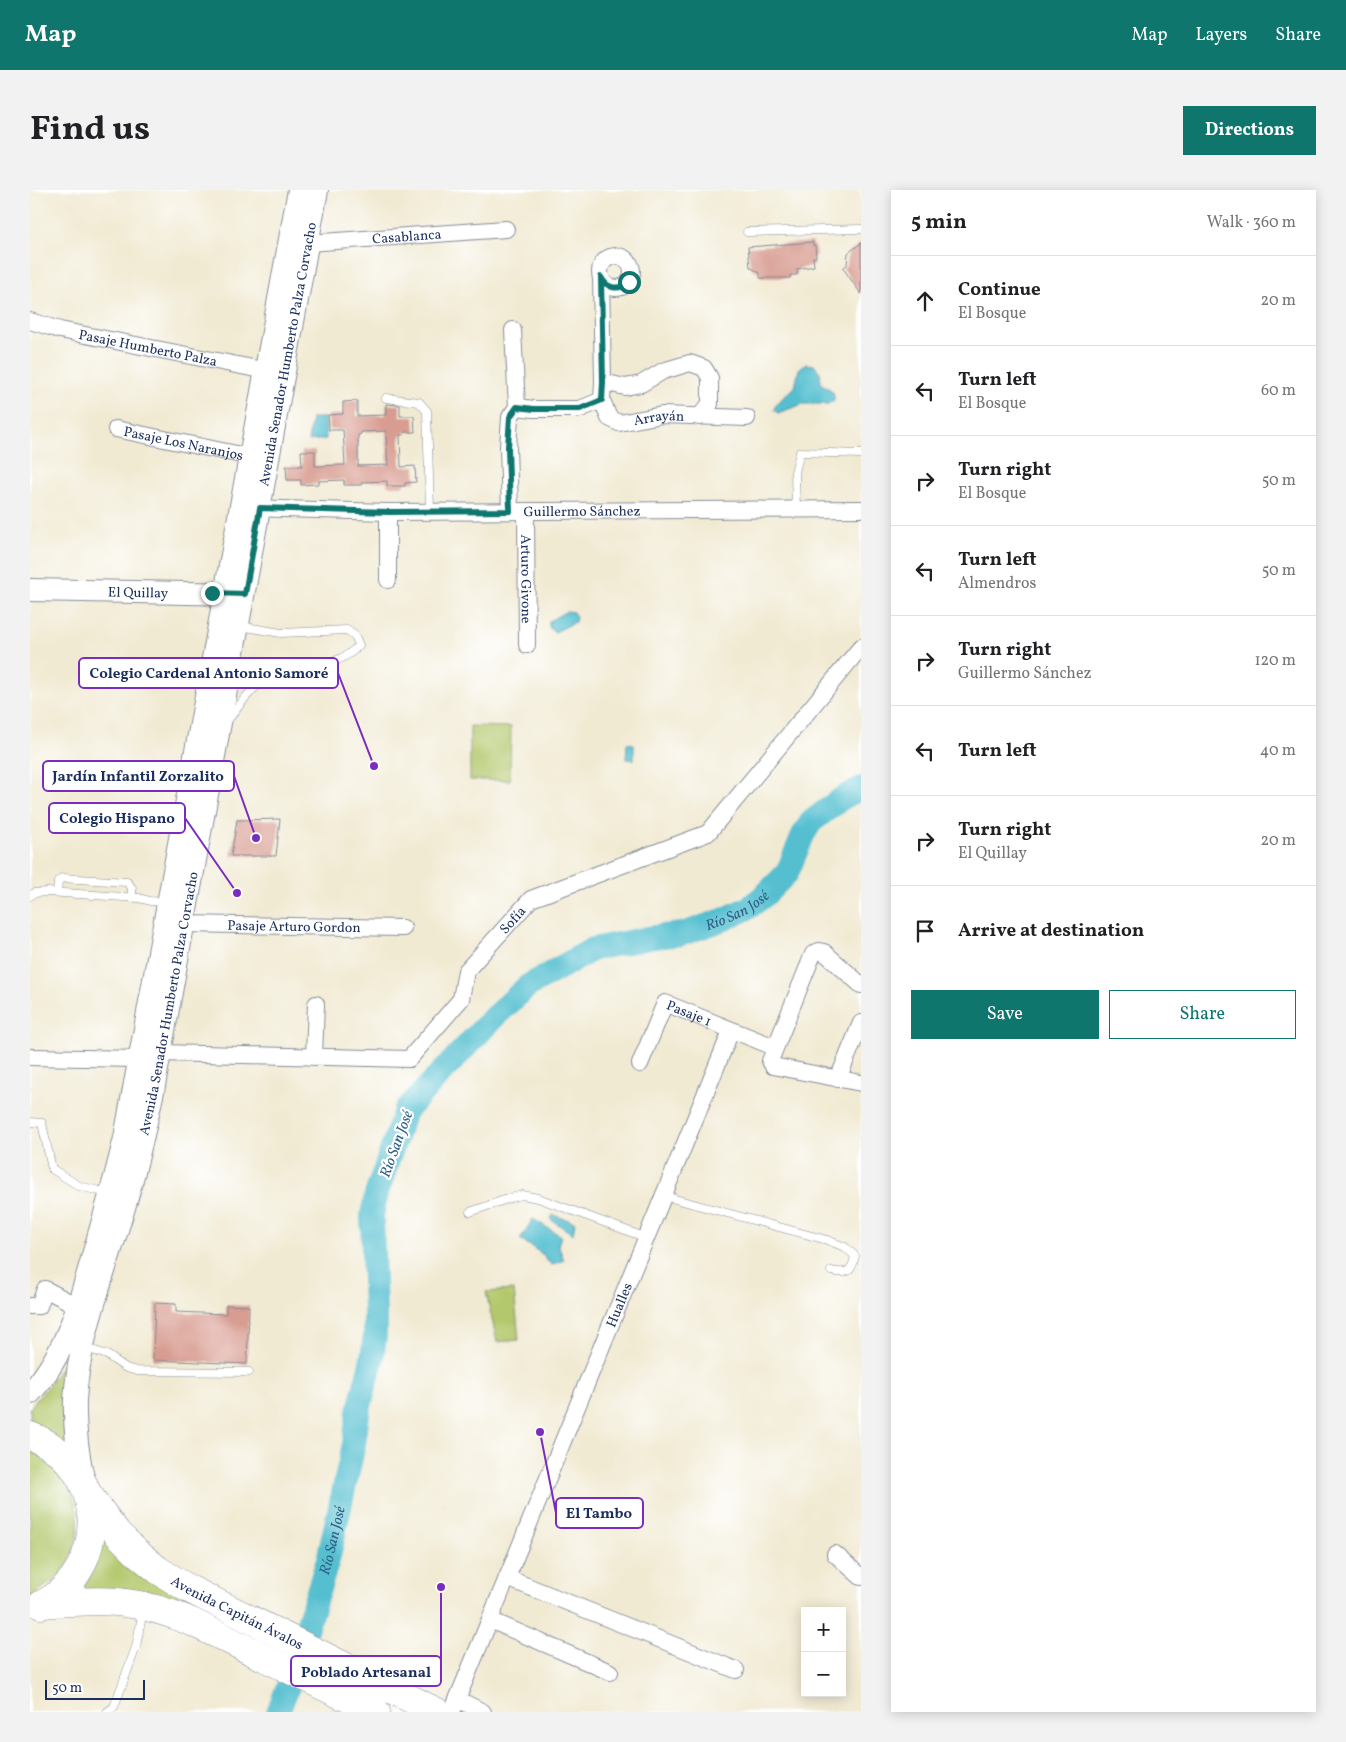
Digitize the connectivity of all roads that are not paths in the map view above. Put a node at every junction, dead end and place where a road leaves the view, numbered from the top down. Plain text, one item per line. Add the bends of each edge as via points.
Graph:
1 (299, 190) edge
2 (317, 190) edge
3 (506, 229) dead end
4 (861, 229) edge
5 (747, 232) dead end
6 (308, 243) junction
7 (601, 277) dead end
8 (30, 322) edge
9 (513, 330) dead end
10 (267, 370) junction
11 (603, 382) junction
12 (386, 398) dead end
13 (602, 400) junction
14 (517, 407) junction
15 (699, 418) junction
16 (748, 418) dead end
17 (116, 429) dead end
18 (861, 454) edge
19 (251, 457) junction
20 (251, 508) junction
21 (861, 509) edge
22 (796, 510) junction
23 (430, 511) junction
24 (518, 511) junction
25 (388, 512) junction
26 (388, 580) dead end
27 (30, 590) edge
28 (235, 594) junction
29 (239, 626) junction
30 (527, 645) dead end
31 (861, 647) edge
32 (219, 731) junction
33 (57, 893) junction
34 (30, 896) edge
35 (132, 898) junction
36 (168, 902) junction
37 (184, 924) junction
38 (403, 928) dead end
39 (861, 985) edge
40 (316, 1004) dead end
41 (861, 1023) edge
42 (731, 1031) junction
43 (774, 1047) junction
44 (150, 1056) junction
45 (30, 1057) edge
46 (314, 1057) junction
47 (640, 1064) dead end
48 (838, 1079) junction
49 (861, 1083) edge
50 (30, 1122) edge
51 (111, 1194) junction
52 (664, 1196) junction
53 (470, 1212) dead end
54 (646, 1238) junction
55 (831, 1271) dead end
56 (30, 1306) edge
57 (77, 1306) junction
58 (84, 1347) junction
59 (249, 1372) dead end
60 (30, 1393) edge
61 (30, 1436) edge
62 (86, 1491) junction
63 (835, 1554) dead end
64 (861, 1577) edge
65 (507, 1578) junction
66 (144, 1605) junction
67 (36, 1606) edge
68 (490, 1620) junction
69 (736, 1670) dead end
70 (610, 1672) dead end
71 (449, 1708) edge
72 (107, 1712) edge
73 (376, 1712) edge
74 (484, 1712) edge

1 - 10 main road, Avenida Senador Humberto Palza Corvacho
2 - 6 main road, Avenida Senador Humberto Palza Corvacho
3 - 6 street, Casablanca
4 - 5 lane
6 - 20 main road, Avenida Senador Humberto Palza Corvacho
7 - 11 street
8 - 10 street, Pasaje Humberto Palza
9 - 14 street
10 - 19 main road, Avenida Senador Humberto Palza Corvacho
11 - 13 street
11 - 15 street via 625,387 641,384 663,371 690,363 704,368 710,378 710,404
12 - 23 lane via 419,402 427,411
13 - 14 street via 580,409
13 - 15 street, Arrayán via 609,418 619,423 662,415
14 - 24 street, Arturo Givone via 510,417 508,447
15 - 16 street, Arrayán
17 - 19 street, Pasaje Los Naranjos
18 - 22 lane via 800,452 795,472
19 - 20 main road, Avenida Senador Humberto Palza Corvacho
20 - 25 street, Guillermo Sánchez
20 - 28 main road, Avenida Senador Humberto Palza Corvacho
21 - 22 street, Guillermo Sánchez
22 - 24 street, Guillermo Sánchez
23 - 24 street, Guillermo Sánchez
23 - 25 street, Guillermo Sánchez
24 - 30 street, Arturo Givone
25 - 26 street
27 - 28 main road, El Quillay
28 - 29 main road, Avenida Senador Humberto Palza Corvacho
28 - 36 main road, Avenida Senador Humberto Palza Corvacho
29 - 32 main road, Avenida Senador Humberto Palza Corvacho
29 - 32 lane via 281,634 347,630 359,645 351,654 322,666 276,677 256,687
31 - 46 street, Sofía via 708,833 531,899 466,971 461,998 409,1059
32 - 37 main road, Avenida Senador Humberto Palza Corvacho
33 - 34 lane via 34,893
33 - 35 lane
33 - 35 lane via 58,881 62,878 127,882 132,888
35 - 36 lane
36 - 44 main road, Avenida Senador Humberto Palza Corvacho
37 - 38 street, Pasaje Arturo Gordon
37 - 44 main road, Avenida Senador Humberto Palza Corvacho
39 - 43 street via 824,952 813,954
40 - 46 street
41 - 48 street
42 - 43 street, Pasaje 1
42 - 47 street, Pasaje 1 via 665,1003
42 - 52 street, Hualles
43 - 48 street via 770,1061 773,1066
44 - 45 street, Sofía
44 - 46 street, Sofía
44 - 51 main road, Avenida Senador Humberto Palza Corvacho via 126,1130
44 - 58 main road, Avenida Senador Humberto Palza Corvacho via 135,1167
48 - 49 street
50 - 51 lane via 42,1123 52,1169 79,1186
51 - 57 main road, Avenida Senador Humberto Palza Corvacho
52 - 54 street, Hualles
52 - 55 lane via 845,1246 855,1256 853,1266 841,1273
53 - 54 lane via 510,1198 538,1198
54 - 65 street, Hualles
56 - 57 street via 39,1306 45,1289
57 - 60 main road, Avenida Senador Humberto Palza Corvacho via 54,1361
58 - 59 lane via 137,1371
58 - 62 main road, Avenida Senador Humberto Palza Corvacho via 75,1415
61 - 62 highway, Avenida Capitán Ávalos via 64,1457
62 - 67 highway via 92,1529 83,1563 53,1598
62 - 71 highway, Avenida Capitán Ávalos via 122,1538 147,1562 187,1588 330,1658
63 - 64 street
65 - 68 street, Hualles
65 - 69 street
66 - 67 highway, Avenida Capitán Ávalos via 104,1600
66 - 72 lane via 136,1647 114,1707
66 - 73 highway, Avenida Capitán Ávalos via 180,1616
68 - 70 street
68 - 71 street, Hualles
71 - 74 street

